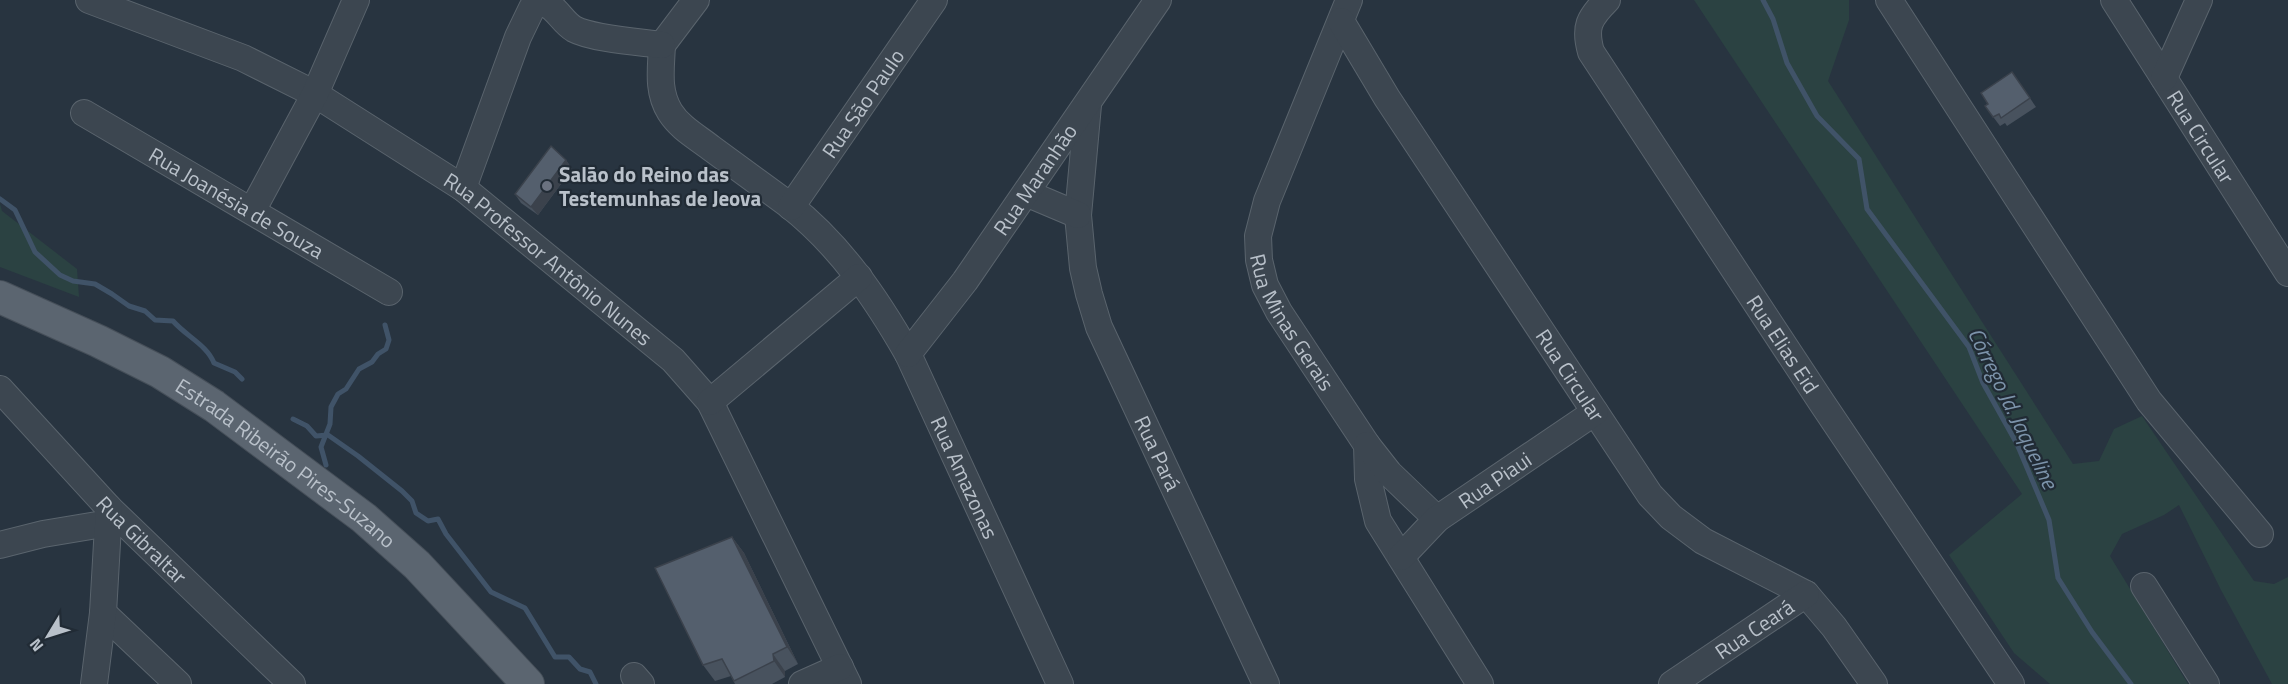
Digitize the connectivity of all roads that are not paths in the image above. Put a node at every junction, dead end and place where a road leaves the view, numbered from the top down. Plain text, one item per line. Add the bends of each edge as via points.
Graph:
1 (89, 0) edge
2 (356, 0) edge
3 (696, 0) edge
4 (934, 0) edge
5 (1158, 0) edge
6 (1607, 0) edge
7 (1889, 0) edge
8 (2114, 0) edge
9 (2199, 0) edge
10 (1345, 10) edge
11 (662, 45) junction
12 (2164, 78) junction
13 (315, 94) junction
14 (1088, 105) junction
15 (84, 113) dead end
16 (463, 188) junction
17 (1026, 193) junction
18 (791, 207) junction
19 (252, 211) junction
20 (1078, 215) junction
21 (2286, 263) edge
22 (859, 277) junction
23 (389, 292) dead end
24 (3, 302) edge
25 (908, 354) junction
26 (0, 389) edge
27 (710, 402) junction
28 (1595, 412) junction
29 (1367, 445) junction
30 (109, 516) junction
31 (1437, 519) junction
32 (2260, 534) dead end
33 (0, 545) edge
34 (1401, 557) junction
35 (2144, 586) dead end
36 (1806, 594) junction
37 (104, 613) junction
38 (844, 676) edge
39 (1686, 680) edge
40 (94, 684) edge
41 (178, 684) edge
42 (292, 684) edge
43 (528, 684) edge
44 (802, 684) edge
45 (1060, 684) edge
46 (1266, 684) edge
47 (1480, 684) edge
48 (1874, 684) edge
49 (2011, 684) edge
50 (2206, 684) edge

1 - 13 street, Rua Professor Antônio Nunes via 243,58
2 - 13 street
3 - 11 street
4 - 18 street, Rua São Paulo
5 - 14 street, Rua Maranhão
6 - 49 street, Rua Elias Eid via 1588,26 1592,52
7 - 32 street via 2149,401
8 - 12 street, Rua Circular
9 - 12 street
10 - 28 street, Rua Circular via 1388,98
10 - 29 street, Rua Minas Gerais via 1268,201 1258,236 1259,260 1265,285 1279,312
11 - 16 street via 582,32 549,4 538,3 518,37
11 - 18 street, Rua Amazonas via 660,85 663,98 680,125
12 - 21 street, Rua Circular
13 - 16 street, Rua Professor Antônio Nunes
13 - 19 street
14 - 17 street, Rua Maranhão
14 - 20 street, Rua Pará
15 - 19 street, Rua Joanésia de Souza
16 - 27 street, Rua Professor Antônio Nunes via 664,353
17 - 20 street
17 - 25 street, Rua Maranhão
18 - 22 street, Rua Amazonas
19 - 23 street, Rua Joanésia de Souza
20 - 46 street, Rua Pará via 1083,268 1099,327
22 - 25 street, Rua Amazonas
22 - 27 street
24 - 43 main road, Estrada Ribeirão Pires-Suzano via 98,340 160,372 224,413 364,518 417,565
25 - 45 street, Rua Amazonas
26 - 30 street, Rua Gibraltar
27 - 38 street, Rua Professor Antônio Nunes
28 - 31 street, Rua Piaui
28 - 36 street, Rua Circular via 1650,495 1671,517 1703,541
29 - 31 street, Rua Minas Gerais via 1389,473
29 - 34 street via 1372,502 1378,521
30 - 33 street
30 - 37 street
30 - 42 street, Rua Gibraltar
31 - 34 street, Rua Piaui
34 - 47 street
35 - 50 street
36 - 39 street, Rua Ceará
36 - 48 street, Rua Circular
37 - 40 street
37 - 41 street
38 - 44 street

